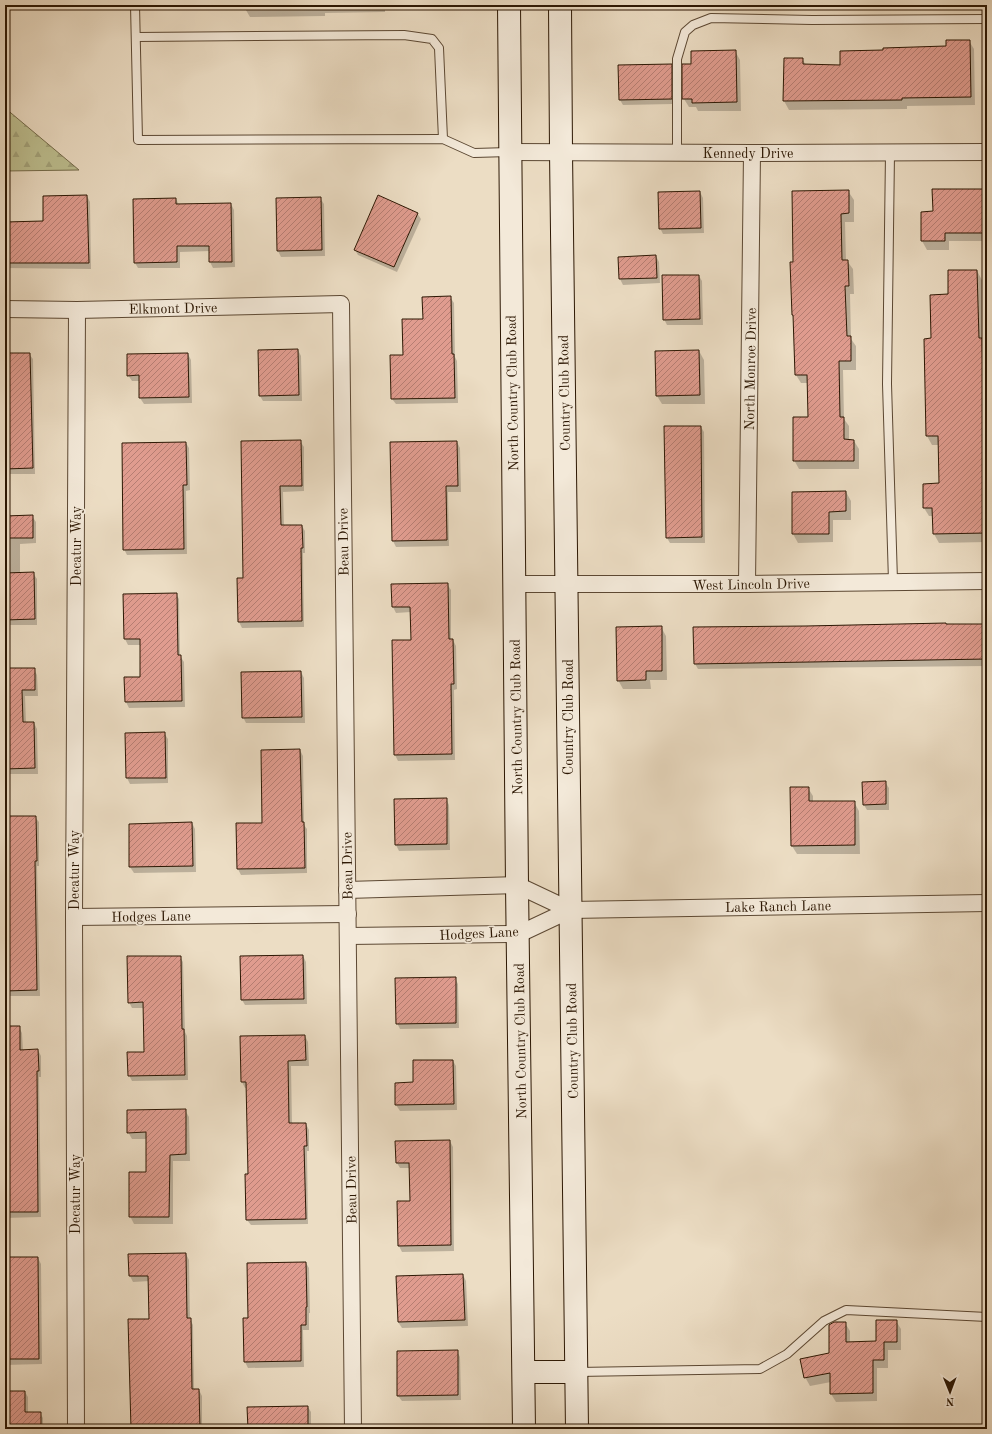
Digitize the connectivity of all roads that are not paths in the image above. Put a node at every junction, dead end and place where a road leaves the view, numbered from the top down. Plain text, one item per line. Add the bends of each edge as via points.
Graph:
1 (135, 5) edge
2 (509, 5) edge
3 (560, 5) edge
4 (987, 19) edge
5 (136, 37) junction
6 (443, 139) junction
7 (510, 152) junction
8 (561, 152) junction
9 (987, 152) edge
10 (677, 153) junction
11 (890, 153) junction
12 (752, 154) junction
13 (341, 304) joint
14 (5, 309) edge
15 (77, 310) junction
16 (987, 581) edge
17 (893, 582) junction
18 (514, 584) junction
19 (747, 584) junction
20 (567, 585) junction
21 (517, 885) junction
22 (347, 890) junction
23 (987, 903) edge
24 (570, 910) junction
25 (348, 914) junction
26 (74, 917) junction
27 (518, 934) junction
28 (348, 936) junction
29 (987, 1317) edge
30 (524, 1372) junction
31 (576, 1372) junction
32 (76, 1429) edge
33 (353, 1429) edge
34 (524, 1429) edge
35 (577, 1429) edge

1 - 5 lane
2 - 7 main road, North Country Club Road
3 - 8 main road, Country Club Road
4 - 10 lane via 711,18 693,24 684,32 677,59
5 - 6 lane via 404,35 432,39 439,48
5 - 6 lane via 138,140
6 - 7 lane via 474,153
7 - 8 street, Kennedy Drive
7 - 18 main road, North Country Club Road
8 - 10 street, Kennedy Drive
8 - 20 main road, Country Club Road
9 - 11 street, Kennedy Drive
10 - 12 street, Kennedy Drive
11 - 12 street, Kennedy Drive
11 - 17 lane via 888,384
12 - 19 street, North Monroe Drive
13 - 15 street, Elkmont Drive
13 - 22 street, Beau Drive
14 - 15 street, Elkmont Drive
15 - 26 street, Decatur Way
16 - 17 street, West Lincoln Drive
17 - 19 street, West Lincoln Drive
18 - 20 street, West Lincoln Drive
18 - 21 main road, North Country Club Road
19 - 20 street, West Lincoln Drive
20 - 24 main road, Country Club Road
21 - 22 street
21 - 24 street
21 - 27 main road, North Country Club Road
22 - 25 street, Beau Drive
23 - 24 street, Lake Ranch Lane
24 - 27 street, Hodges Lane
24 - 31 main road, Country Club Road
25 - 26 street, Hodges Lane
25 - 28 street, Beau Drive
26 - 32 street, Decatur Way
27 - 28 street, Hodges Lane
27 - 30 main road, North Country Club Road
28 - 33 street, Beau Drive
29 - 31 lane via 846,1310 824,1321 787,1354 760,1369
30 - 31 main road
30 - 34 main road, North Country Club Road
31 - 35 main road, Country Club Road

